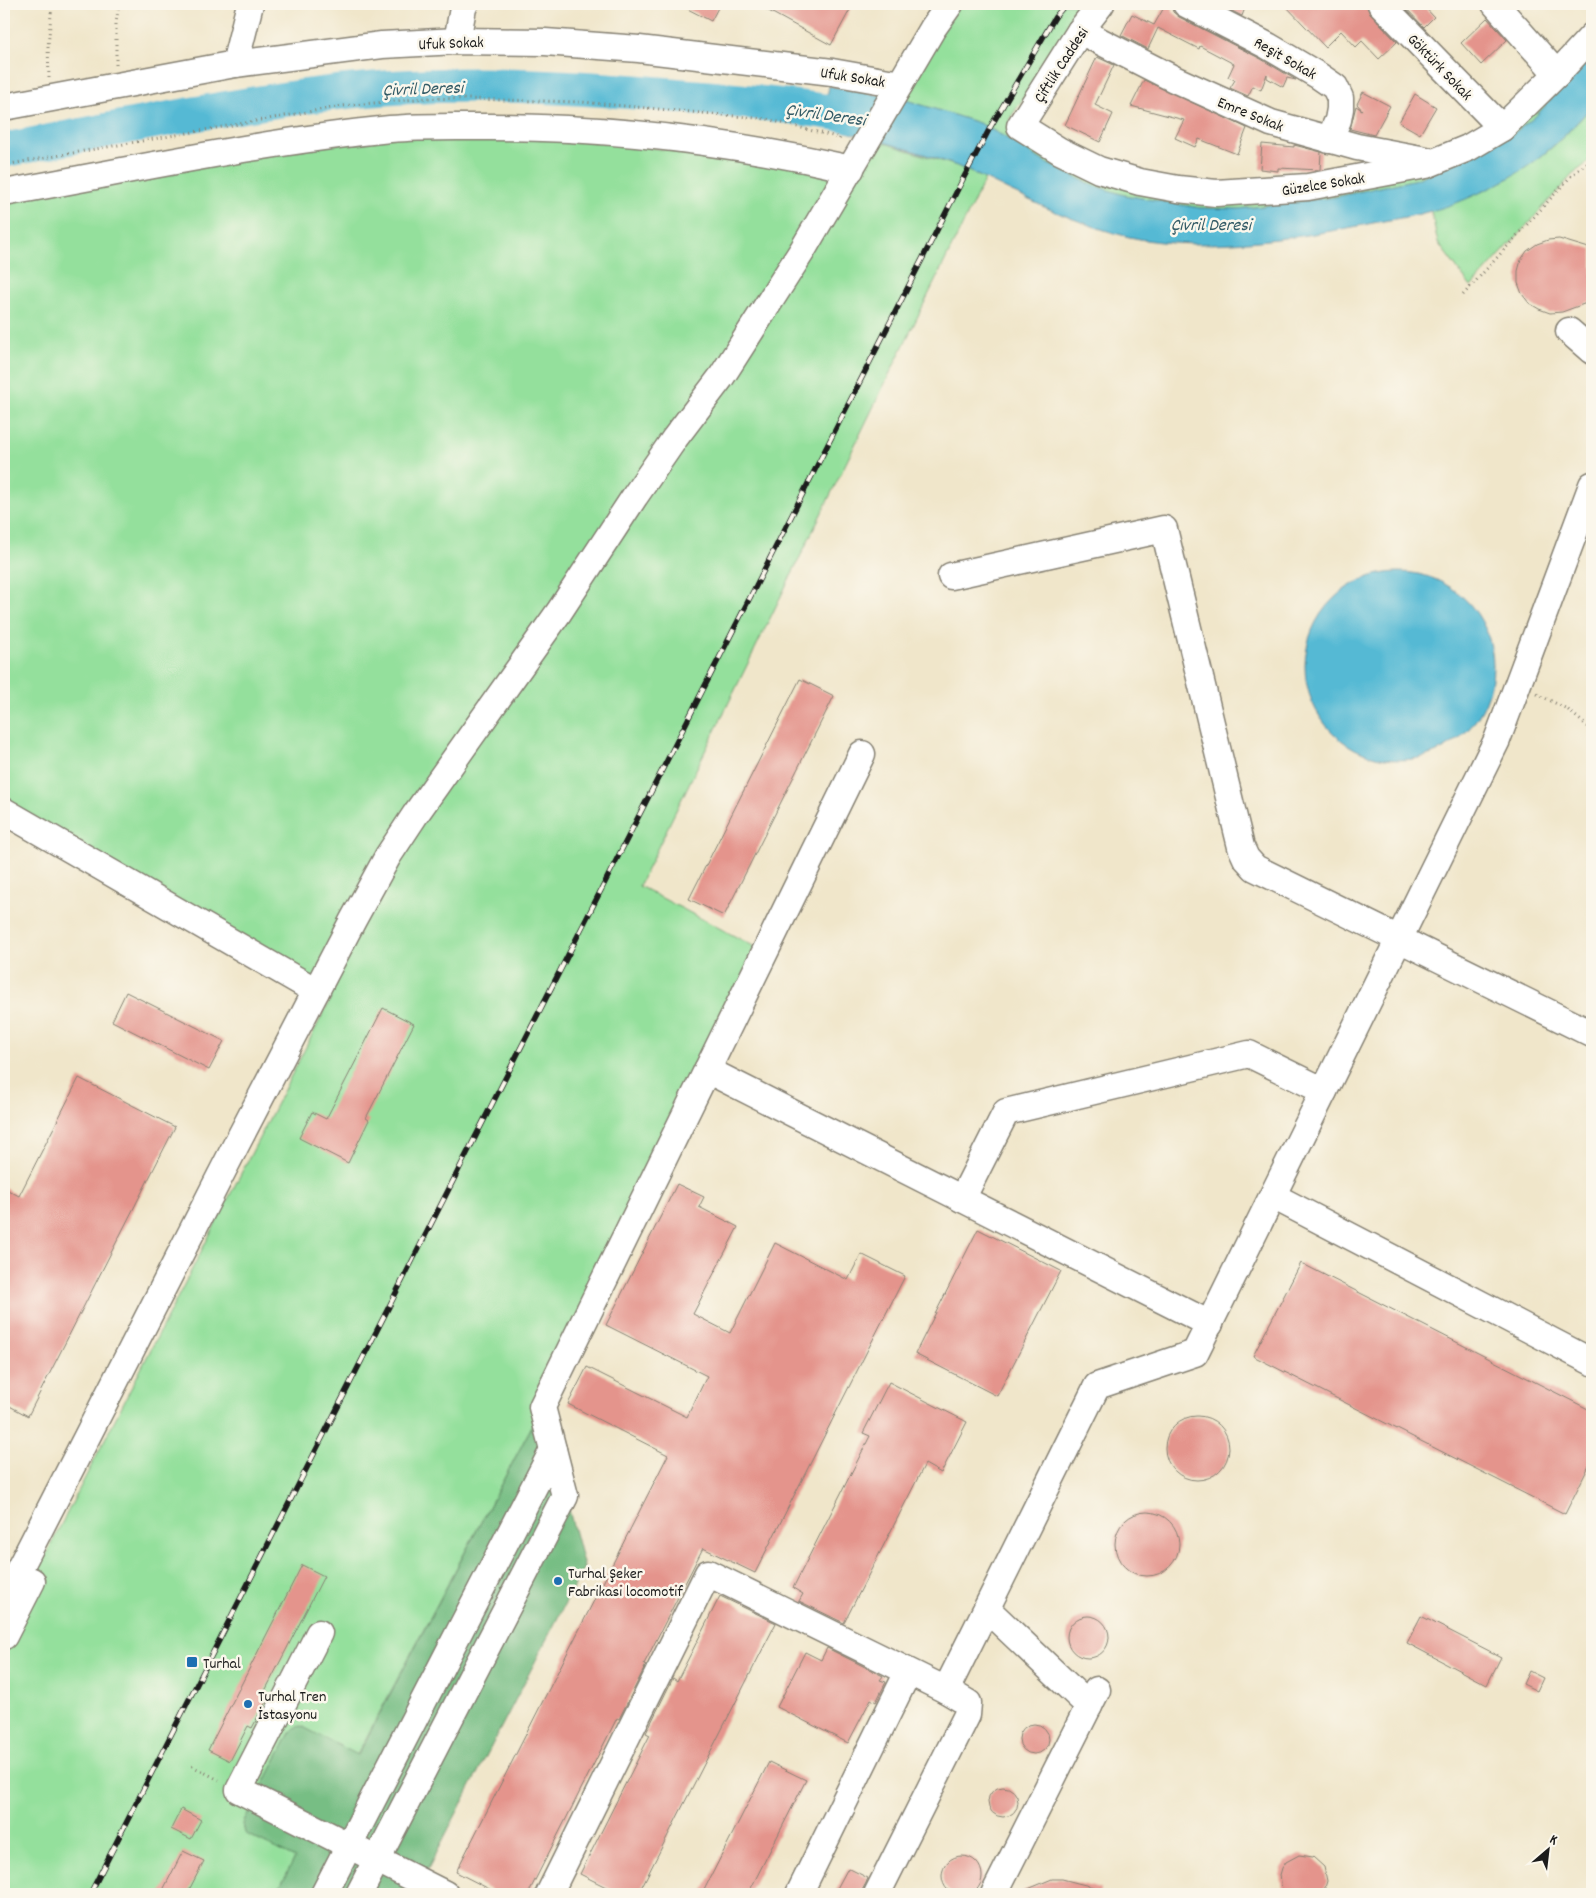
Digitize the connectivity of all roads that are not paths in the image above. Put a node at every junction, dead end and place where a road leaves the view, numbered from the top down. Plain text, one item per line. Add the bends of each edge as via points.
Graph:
1 (250, 4) edge
2 (465, 4) edge
3 (950, 4) edge
4 (1101, 4) edge
5 (1186, 4) edge
6 (1381, 4) edge
7 (1495, 4) edge
8 (1080, 30) junction
9 (1592, 36) edge
10 (457, 41) junction
11 (235, 64) junction
12 (1558, 74) junction
13 (896, 90) junction
14 (4, 107) edge
15 (1020, 126) joint
16 (1502, 128) junction
17 (1329, 140) junction
18 (856, 159) junction
19 (1434, 162) junction
20 (4, 193) edge
21 (1569, 331) dead end
22 (1592, 351) edge
23 (722, 376) junction
24 (1592, 485) edge
25 (951, 576) dead end
26 (862, 754) dead end
27 (4, 811) edge
28 (1399, 939) junction
29 (316, 990) junction
30 (1592, 1034) edge
31 (707, 1070) junction
32 (1324, 1091) junction
33 (1273, 1196) junction
34 (962, 1199) junction
35 (1210, 1324) junction
36 (1592, 1362) edge
37 (553, 1450) junction
38 (4, 1599) edge
39 (987, 1609) junction
40 (318, 1633) dead end
41 (4, 1636) edge
42 (908, 1672) junction
43 (946, 1690) junction
44 (349, 1846) junction
45 (377, 1860) junction
46 (418, 1888) edge
47 (324, 1894) edge
48 (359, 1894) edge
49 (445, 1894) edge
50 (549, 1894) edge
51 (798, 1894) edge
52 (877, 1894) edge
53 (994, 1894) edge

1 - 11 street
2 - 10 street
3 - 13 street
4 - 8 street, Çiftlik Caddesi
5 - 17 street, Reşit Sokak via 1268,46 1334,87 1340,98 1340,109
6 - 16 street, Göktürk Sokak
7 - 12 street
8 - 15 street, Çiftlik Caddesi
8 - 17 street, Emre Sokak via 1241,110
9 - 12 street, Güzelce Sokak
10 - 11 street, Ufuk Sokak via 382,45
10 - 13 street, Ufuk Sokak via 544,42 639,49 832,72
11 - 14 street, Ufuk Sokak
12 - 16 street, Güzelce Sokak
13 - 18 street
15 - 19 street, Güzelce Sokak via 1099,170 1140,182 1216,193 1308,187
16 - 19 street, Güzelce Sokak via 1468,148
17 - 19 street, Emre Sokak
18 - 20 street via 786,154 633,133 542,127 392,129 308,139
18 - 23 street
21 - 22 street
23 - 29 street via 675,438 559,612 415,815 380,871
23 - 41 street via 686,446 578,613 403,864 322,1015
24 - 28 street via 1497,740
25 - 28 street via 1164,529 1240,847 1246,858 1255,868
26 - 31 street
27 - 29 street
28 - 30 street
28 - 32 street
29 - 38 street
31 - 34 street
31 - 37 street via 542,1407
32 - 33 street
32 - 34 street via 1249,1054 1006,1112
33 - 35 street
33 - 36 street
34 - 35 street
35 - 39 street via 1195,1353 1097,1386
37 - 44 street
37 - 45 street via 565,1496
39 - 43 street
39 - 53 street via 1093,1698
40 - 44 street via 239,1790
42 - 43 street
42 - 50 street via 708,1573
42 - 51 street
43 - 52 street via 968,1703 967,1714
44 - 45 street
44 - 47 street
45 - 46 street
45 - 48 street
46 - 49 street

